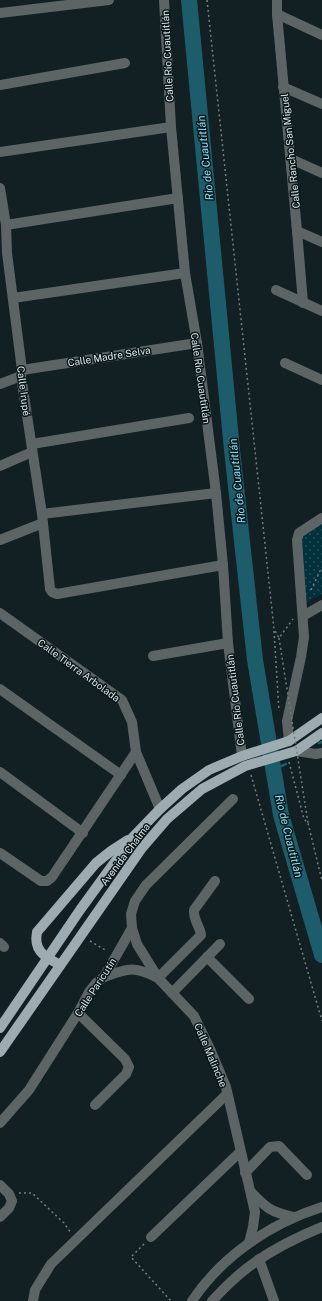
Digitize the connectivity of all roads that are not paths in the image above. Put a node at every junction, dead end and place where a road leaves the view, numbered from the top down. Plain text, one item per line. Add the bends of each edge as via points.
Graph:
1 (109, 0) edge
2 (164, 0) edge
3 (277, 0) edge
4 (0, 13) edge
5 (277, 14) junction
6 (322, 35) edge
7 (125, 63) dead end
8 (0, 85) edge
9 (283, 86) junction
10 (322, 104) edge
11 (171, 127) junction
12 (0, 152) edge
13 (291, 159) junction
14 (322, 173) edge
15 (0, 188) edge
16 (178, 198) junction
17 (6, 226) junction
18 (297, 230) junction
19 (322, 242) edge
20 (4, 254) edge
21 (185, 273) junction
22 (276, 290) dead end
23 (13, 298) junction
24 (303, 303) junction
25 (322, 312) edge
26 (197, 343) junction
27 (285, 363) dead end
28 (21, 373) junction
29 (322, 380) edge
30 (0, 384) edge
31 (189, 418) dead end
32 (32, 448) junction
33 (0, 466) edge
34 (216, 493) junction
35 (42, 518) junction
36 (322, 518) edge
37 (0, 540) edge
38 (223, 565) junction
39 (322, 605) edge
40 (0, 612) edge
41 (303, 616) junction
42 (228, 643) junction
43 (154, 656) dead end
44 (0, 689) edge
45 (321, 717) edge
46 (322, 733) edge
47 (289, 741) junction
48 (136, 752) junction
49 (291, 753) junction
50 (319, 754) edge
51 (242, 756) junction
52 (0, 772) edge
53 (121, 775) junction
54 (233, 800) dead end
55 (160, 809) junction
56 (83, 833) junction
57 (133, 837) junction
58 (0, 853) edge
59 (215, 881) dead end
60 (132, 928) junction
61 (220, 944) dead end
62 (48, 957) junction
63 (207, 957) junction
64 (60, 965) junction
65 (104, 977) junction
66 (158, 978) junction
67 (172, 993) junction
68 (249, 999) dead end
69 (78, 1013) junction
70 (0, 1028) edge
71 (0, 1052) edge
72 (227, 1094) junction
73 (95, 1105) dead end
74 (0, 1123) edge
75 (240, 1152) junction
76 (244, 1173) junction
77 (307, 1175) dead end
78 (0, 1185) edge
79 (251, 1192) junction
80 (322, 1207) edge
81 (0, 1217) edge
82 (293, 1218) junction
83 (322, 1227) edge
84 (151, 1237) road end
85 (249, 1243) junction
86 (258, 1260) junction
87 (33, 1301) edge
88 (192, 1301) edge
89 (212, 1301) edge
90 (274, 1301) edge

1 - 4 street
2 - 11 street, Calle Río Cuautitlán
3 - 5 street, Calle Rancho San Miguel
5 - 6 street
5 - 9 street, Calle Rancho San Miguel
7 - 8 street
9 - 10 street
9 - 13 street, Calle Rancho San Miguel
11 - 12 street
11 - 16 street, Calle Río Cuautitlán
13 - 14 street
13 - 18 street, Calle Rancho San Miguel
15 - 17 street, Calle Irupé
16 - 17 street
16 - 21 street, Calle Río Cuautitlán
17 - 20 street, Calle Irupé
18 - 19 street
18 - 24 street, Calle Rancho San Miguel
20 - 23 street, Calle Irupé
21 - 23 street
21 - 26 street, Calle Río Cuautitlán
22 - 24 street
23 - 28 street, Calle Irupé
24 - 25 street
26 - 28 street, Calle Madre Selva
26 - 34 street, Calle Río Cuautitlán
27 - 29 street
28 - 30 street, Calle Madre Selva
28 - 32 street, Calle Irupé
31 - 32 street
32 - 33 street
32 - 35 street, Calle Irupé
34 - 35 street
34 - 38 street, Calle Río Cuautitlán
35 - 37 street
35 - 38 street, Calle Irupé via 50,589 57,594
36 - 41 street via 299,533 297,540
38 - 42 street, Calle Río Cuautitlán
39 - 41 street
40 - 48 street, Calle Tierra Arbolada via 122,700 132,722
41 - 47 street via 304,637 301,657 287,721
42 - 43 street
42 - 51 street, Calle Río Cuautitlán
44 - 53 street
45 - 47 main road, Avenida Chalma
46 - 49 main road, Avenida Chalma
47 - 51 main road, Avenida Chalma
48 - 53 street
48 - 55 street, Calle Tierra Arbolada
49 - 50 street
49 - 64 main road, Avenida Chalma via 249,765 202,789 167,819 142,848
51 - 55 main road, Avenida Chalma via 209,770
52 - 56 street
53 - 56 street
54 - 60 street, Calle Paricutín via 146,885 135,901 131,914
55 - 57 main road, Avenida Chalma
56 - 58 street via 47,881 41,881
57 - 62 main road, Avenida Chalma
57 - 62 main road via 96,863 37,932 35,940 38,950
59 - 66 street via 194,910 193,916 201,935
60 - 65 street, Calle Paricutín
60 - 66 street, Calle Malinche via 137,944
61 - 63 street
62 - 64 main road
62 - 70 main road, Avenida Chalma
63 - 67 street
63 - 68 street
64 - 71 main road, Avenida Chalma
65 - 66 street, Calle Malinche via 135,968
65 - 69 street, Calle Paricutín via 89,992
66 - 67 street, Calle Malinche
67 - 72 street, Calle Malinche via 194,1016
69 - 73 street via 125,1059 129,1067 126,1074
69 - 74 street, Calle Paricutín via 29,1090
72 - 75 street, Calle Malinche
72 - 87 street via 51,1264 35,1290
75 - 76 street, Calle Malinche
75 - 84 street
76 - 77 street via 270,1148 279,1146
76 - 79 street, Calle Malinche
78 - 81 street via 11,1199 9,1208
79 - 82 street, Calle Malinche via 262,1205 275,1213
79 - 85 street, Calle Malinche via 255,1212
80 - 82 street
82 - 85 street
83 - 86 street via 298,1236
85 - 88 street via 221,1266
86 - 89 street via 232,1280
86 - 90 street

